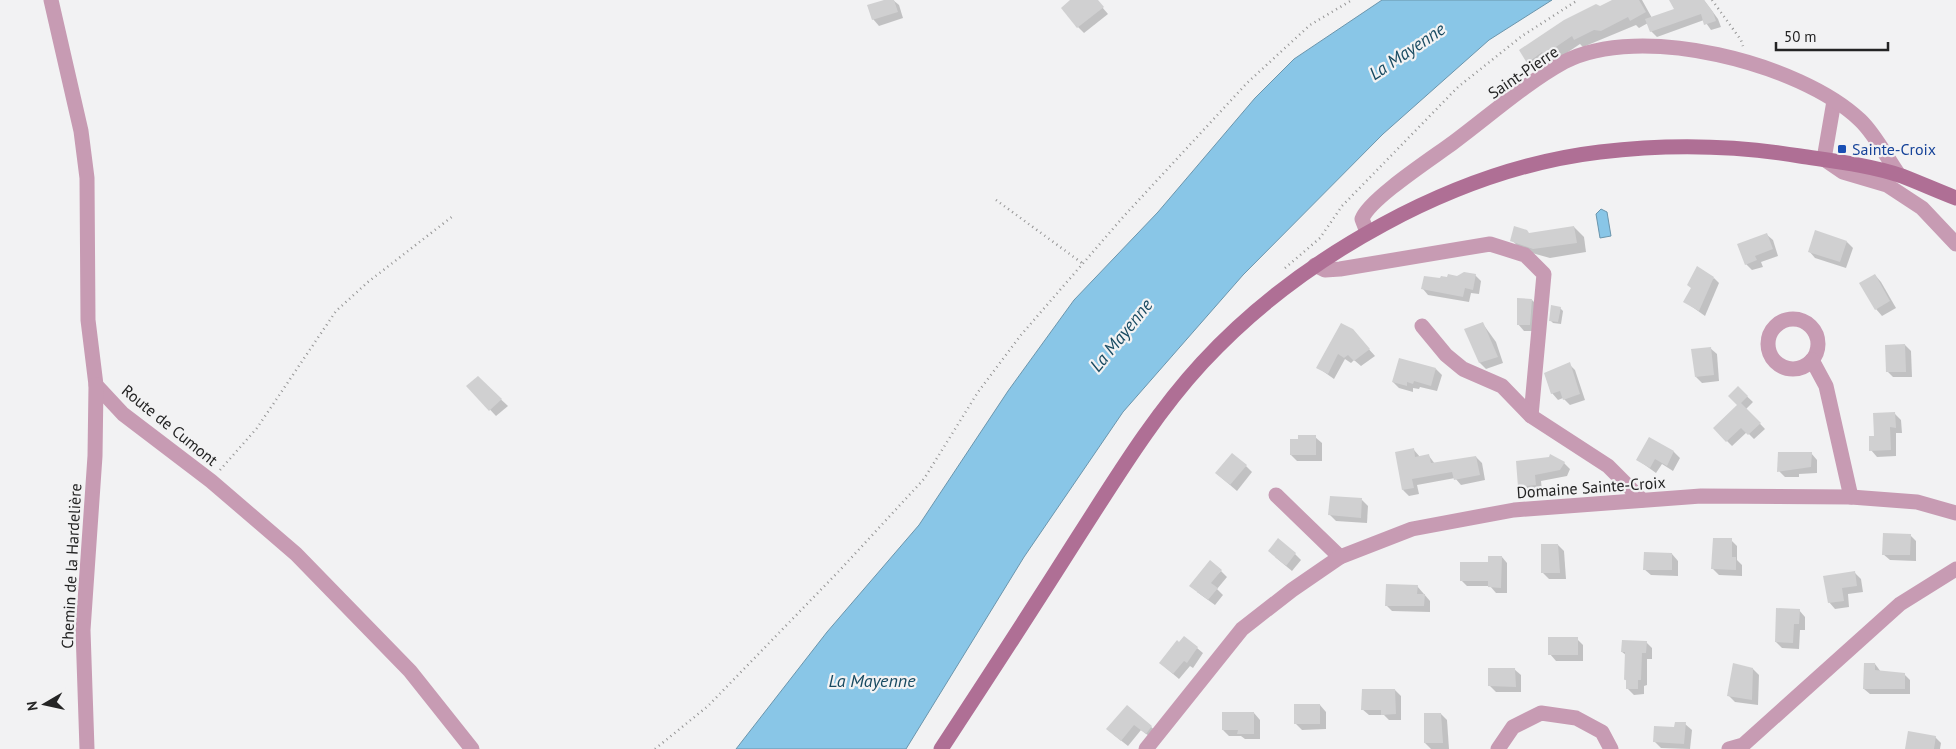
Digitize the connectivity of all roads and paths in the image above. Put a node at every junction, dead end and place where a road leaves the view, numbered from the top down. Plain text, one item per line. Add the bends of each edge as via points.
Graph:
1 (51, 0) edge
2 (1352, 0) edge
3 (1712, 0) edge
4 (1744, 60) junction
5 (1834, 100) junction
6 (1824, 159) junction
7 (1899, 175) junction
8 (1956, 198) edge
9 (996, 200) dead end
10 (453, 216) dead end
11 (1367, 232) junction
12 (1956, 244) edge
13 (1082, 263) junction
14 (1315, 265) junction
15 (1422, 326) dead end
16 (1812, 360) dead end
17 (96, 385) junction
18 (1531, 416) junction
19 (211, 481) junction
20 (1276, 495) dead end
21 (1851, 497) junction
22 (1642, 500) junction
23 (1956, 513) edge
24 (1340, 557) junction
25 (1956, 569) edge
26 (87, 749) edge
27 (472, 749) edge
28 (655, 749) edge
29 (941, 749) edge
30 (1146, 749) edge
31 (1498, 749) edge
32 (1611, 749) edge
33 (1729, 749) edge

1 - 17 street via 82,140 87,178 88,320
2 - 13 path via 1310,25 1247,82
3 - 4 path via 1741,40
4 - 5 street, Saint-Pierre via 1802,82
4 - 11 street, Saint-Pierre via 1644,46 1601,50 1565,62 1369,207 1362,219
5 - 6 street
5 - 7 street, Saint-Pierre via 1860,120
6 - 7 main road
6 - 11 main road via 1699,146 1599,152 1503,174 1449,194
6 - 12 street via 1843,172 1887,185 1922,208
7 - 8 main road
9 - 13 path
10 - 19 path via 336,311 257,428
11 - 14 main road
13 - 28 path via 1020,335 978,392 924,478 708,706
14 - 18 street via 1325,270 1340,269 1490,244 1525,255 1544,274
14 - 29 main road via 1243,322 1179,388 1111,485
15 - 18 street via 1446,355 1463,369 1502,386
16 - 21 street via 1826,386
17 - 19 street, Route de Cumont via 123,414
17 - 26 street, Chemin de la Hardelière via 95,456 83,630
18 - 22 street via 1608,466
19 - 27 street, Route de Cumont via 303,560 410,671
20 - 24 street
21 - 22 street, Domaine Sainte-Croix via 1701,496
21 - 23 street, Domaine Sainte-Croix via 1916,502
22 - 24 street, Domaine Sainte-Croix via 1514,510 1412,529
24 - 30 street, Domaine Sainte-Croix via 1242,629
25 - 33 street via 1900,604 1743,744
31 - 32 street via 1513,727 1541,713 1576,718 1602,732

